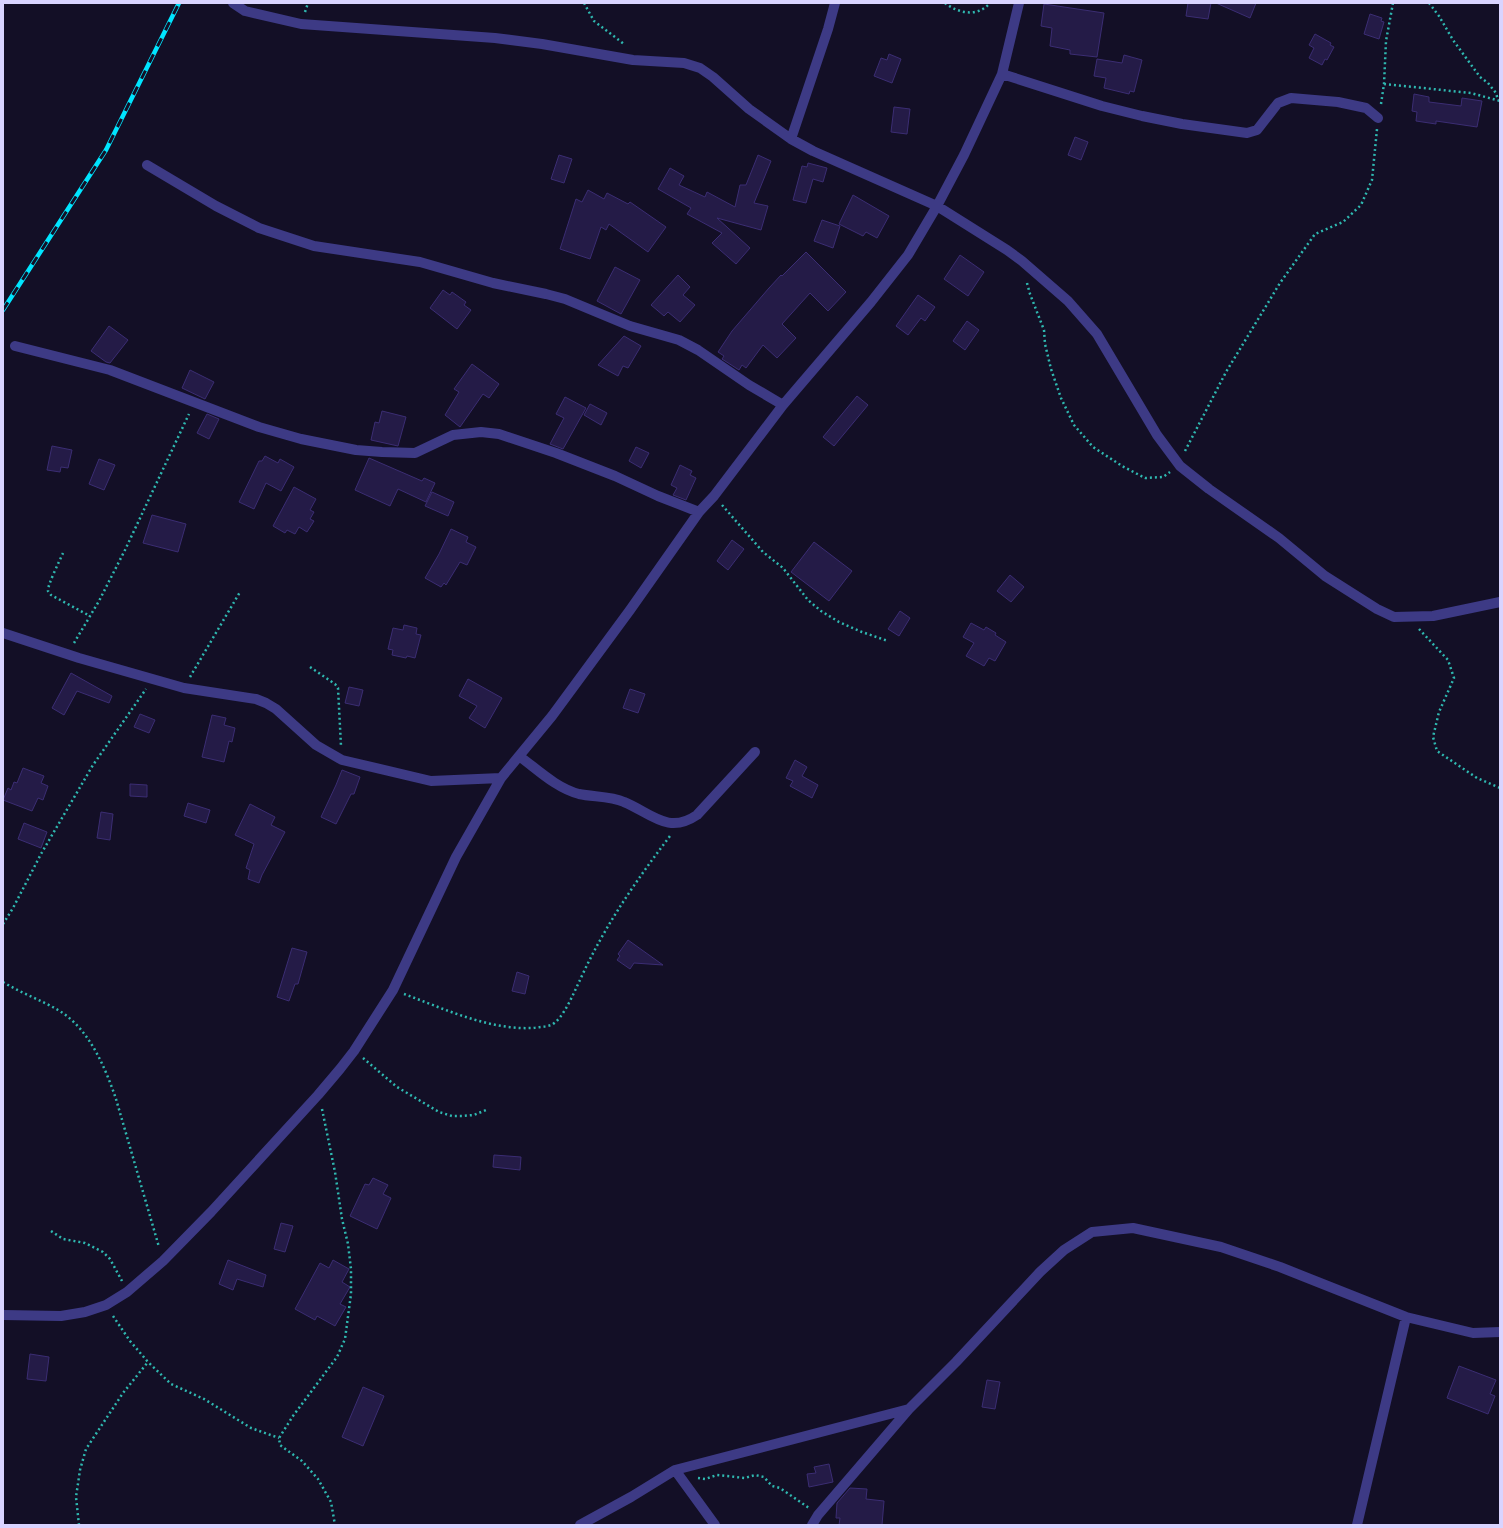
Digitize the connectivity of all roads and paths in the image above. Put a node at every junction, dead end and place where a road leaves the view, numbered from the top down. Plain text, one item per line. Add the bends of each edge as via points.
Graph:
1 (234, 3) edge
2 (584, 3) edge
3 (835, 3) edge
4 (945, 3) edge
5 (990, 3) edge
6 (1019, 3) edge
7 (1393, 3) edge
8 (1429, 3) edge
9 (625, 45) dead end
10 (1002, 74) junction
11 (1384, 84) junction
12 (1499, 100) edge
13 (1378, 118) junction
14 (791, 139) junction
15 (147, 165) dead end
16 (937, 206) junction
17 (1022, 261) junction
18 (15, 346) dead end
19 (194, 402) junction
20 (783, 405) junction
21 (1180, 466) junction
22 (714, 496) junction
23 (699, 512) junction
24 (63, 553) dead end
25 (240, 592) dead end
26 (1500, 602) edge
27 (90, 616) junction
28 (1417, 627) dead end
29 (3, 633) edge
30 (888, 641) dead end
31 (67, 654) junction
32 (310, 667) dead end
33 (153, 679) junction
34 (184, 688) junction
35 (755, 752) dead end
36 (519, 756) junction
37 (342, 760) junction
38 (501, 778) junction
39 (1500, 788) edge
40 (679, 824) junction
41 (3, 924) edge
42 (3, 982) edge
43 (393, 990) junction
44 (354, 1050) junction
45 (318, 1095) junction
46 (486, 1110) dead end
47 (51, 1231) dead end
48 (163, 1261) junction
49 (127, 1292) junction
50 (106, 1305) junction
51 (3, 1315) edge
52 (1406, 1317) junction
53 (1500, 1332) edge
54 (148, 1362) junction
55 (909, 1409) junction
56 (279, 1438) junction
57 (675, 1470) junction
58 (682, 1478) junction
59 (809, 1508) dead end
60 (79, 1525) edge
61 (334, 1525) edge
62 (580, 1525) edge
63 (715, 1525) edge
64 (812, 1525) edge
65 (1357, 1525) edge

1 - 14 street via 245,11 301,24 495,38 633,60 684,63 700,68 713,77 749,109
2 - 9 path via 594,21
3 - 14 street
4 - 5 path via 962,12 975,13 985,9
6 - 10 street
7 - 11 path via 1386,41
8 - 12 path
10 - 13 street via 1109,108 1182,124 1246,133 1257,130 1278,103 1291,98 1338,102 1366,108
10 - 16 street
11 - 12 path via 1471,93
11 - 13 path
13 - 21 path via 1372,180 1362,205 1343,222 1316,234 1280,283 1226,372 1190,440
14 - 16 street
15 - 20 street via 216,206 260,228 314,246 420,262 493,283 546,294 630,326 679,340
16 - 17 street
16 - 20 street via 908,254
17 - 21 street via 1068,301 1097,334 1158,435
17 - 21 path via 1030,294 1044,330 1051,369 1074,426 1093,447 1145,478 1163,477
18 - 19 street via 110,370
19 - 23 street via 260,427 301,439 356,450 415,453 453,435 481,432 498,434 556,453
19 - 27 path via 125,550
20 - 22 street
21 - 26 street via 1279,538 1325,576 1394,617 1433,616
22 - 23 street
22 - 30 path via 758,547 783,568 808,600 821,611 839,622
23 - 36 street via 552,716
24 - 27 path via 48,591
25 - 34 path
27 - 31 path
28 - 39 path via 1448,660 1454,678 1439,712 1433,737 1437,751 1477,778
29 - 31 street
31 - 33 street
32 - 37 path via 338,688
33 - 34 street
33 - 41 path via 93,765
34 - 37 street via 256,699 266,703 316,745
35 - 40 street via 697,815 688,822
36 - 38 street
36 - 40 street via 558,785 577,793 624,801 657,819
37 - 38 street via 431,781
38 - 43 street via 456,857
40 - 43 path via 636,881 592,952 569,1002 552,1024 515,1028 485,1023
42 - 48 path via 58,1010 73,1021 90,1042 116,1099
43 - 44 street
44 - 45 street
44 - 46 path via 397,1087 440,1112 462,1116
45 - 48 street via 212,1212
45 - 56 path via 328,1132 348,1244 351,1294 345,1339 337,1357
47 - 49 path via 63,1239 85,1243 103,1252 116,1269
48 - 49 street
49 - 50 street
50 - 51 street via 61,1316
50 - 54 path
52 - 53 street via 1473,1333
52 - 55 street via 1280,1267 1221,1247 1133,1228 1092,1232 1064,1250 1040,1272
52 - 65 street
54 - 56 path via 171,1384 204,1399 251,1428
54 - 60 path via 123,1393 86,1449 76,1497
55 - 57 street
55 - 64 street
56 - 61 path via 280,1445 302,1461 318,1479 331,1502
57 - 58 street
57 - 62 street
58 - 59 path via 705,1479 717,1475 764,1477 772,1486 780,1488
58 - 63 street

